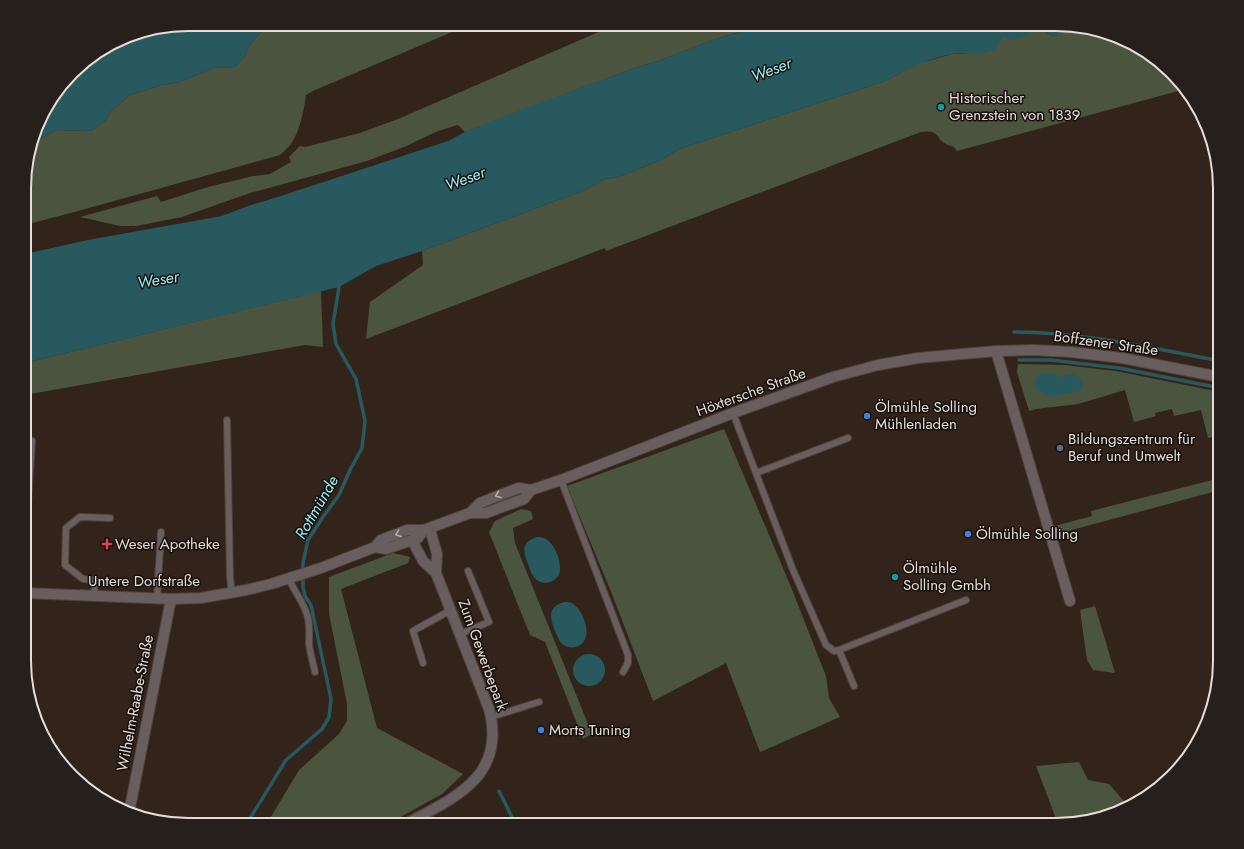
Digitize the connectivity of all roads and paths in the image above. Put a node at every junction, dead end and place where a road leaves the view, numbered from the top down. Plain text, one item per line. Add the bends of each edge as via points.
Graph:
1 (992, 351) junction
2 (1213, 376) edge
3 (733, 413) junction
4 (227, 420) dead end
5 (848, 438) dead end
6 (32, 441) dead end
7 (31, 456) edge
8 (756, 473) junction
9 (561, 480) junction
10 (110, 518) dead end
11 (427, 529) junction
12 (161, 532) dead end
13 (412, 540) junction
14 (375, 547) junction
15 (468, 571) dead end
16 (436, 573) junction
17 (293, 578) junction
18 (232, 592) junction
19 (31, 594) edge
20 (94, 597) junction
21 (157, 599) junction
22 (171, 599) junction
23 (966, 600) dead end
24 (1070, 601) dead end
25 (451, 610) junction
26 (460, 634) junction
27 (839, 650) junction
28 (423, 663) dead end
29 (315, 672) dead end
30 (623, 672) dead end
31 (854, 686) dead end
32 (539, 702) dead end
33 (491, 717) junction
34 (130, 807) edge
35 (417, 818) edge

1 - 2 street, Boffzener Straße via 1071,352 1122,358
1 - 3 street, Höxtersche Straße via 929,356 878,365 833,377
1 - 24 street
3 - 8 lane
3 - 9 street, Höxtersche Straße
4 - 18 lane
5 - 8 lane
6 - 7 lane
8 - 27 lane via 792,570 826,645 834,651
9 - 11 street, Höxtersche Straße via 531,490 519,488 480,503 470,514
9 - 30 lane via 626,650 628,663
10 - 20 lane via 80,517 66,528 65,565 83,579 94,580
11 - 13 street, Untere Dorfstraße
11 -> 14 street, Untere Dorfstraße via 407,530 381,540
11 - 16 street, Zum Gewerbepark via 437,554
12 - 21 lane
13 - 14 street, Untere Dorfstraße via 386,549
13 - 16 street, Zum Gewerbepark via 423,561
14 - 17 street, Untere Dorfstraße
15 - 26 lane via 489,622
16 - 25 street, Zum Gewerbepark
17 - 18 street, Untere Dorfstraße
17 - 29 lane via 292,588 308,617
18 - 22 street, Untere Dorfstraße via 201,598
19 - 20 street, Untere Dorfstraße
20 - 21 street, Untere Dorfstraße
21 - 22 street, Untere Dorfstraße
22 - 34 street, Wilhelm-Raabe-Straße
23 - 27 lane
25 - 26 street, Zum Gewerbepark
25 - 28 lane via 414,631
26 - 33 street, Zum Gewerbepark
27 - 31 lane
32 - 33 lane
33 - 35 street, Zum Gewerbepark via 494,732 493,748 487,763 474,782 450,800

